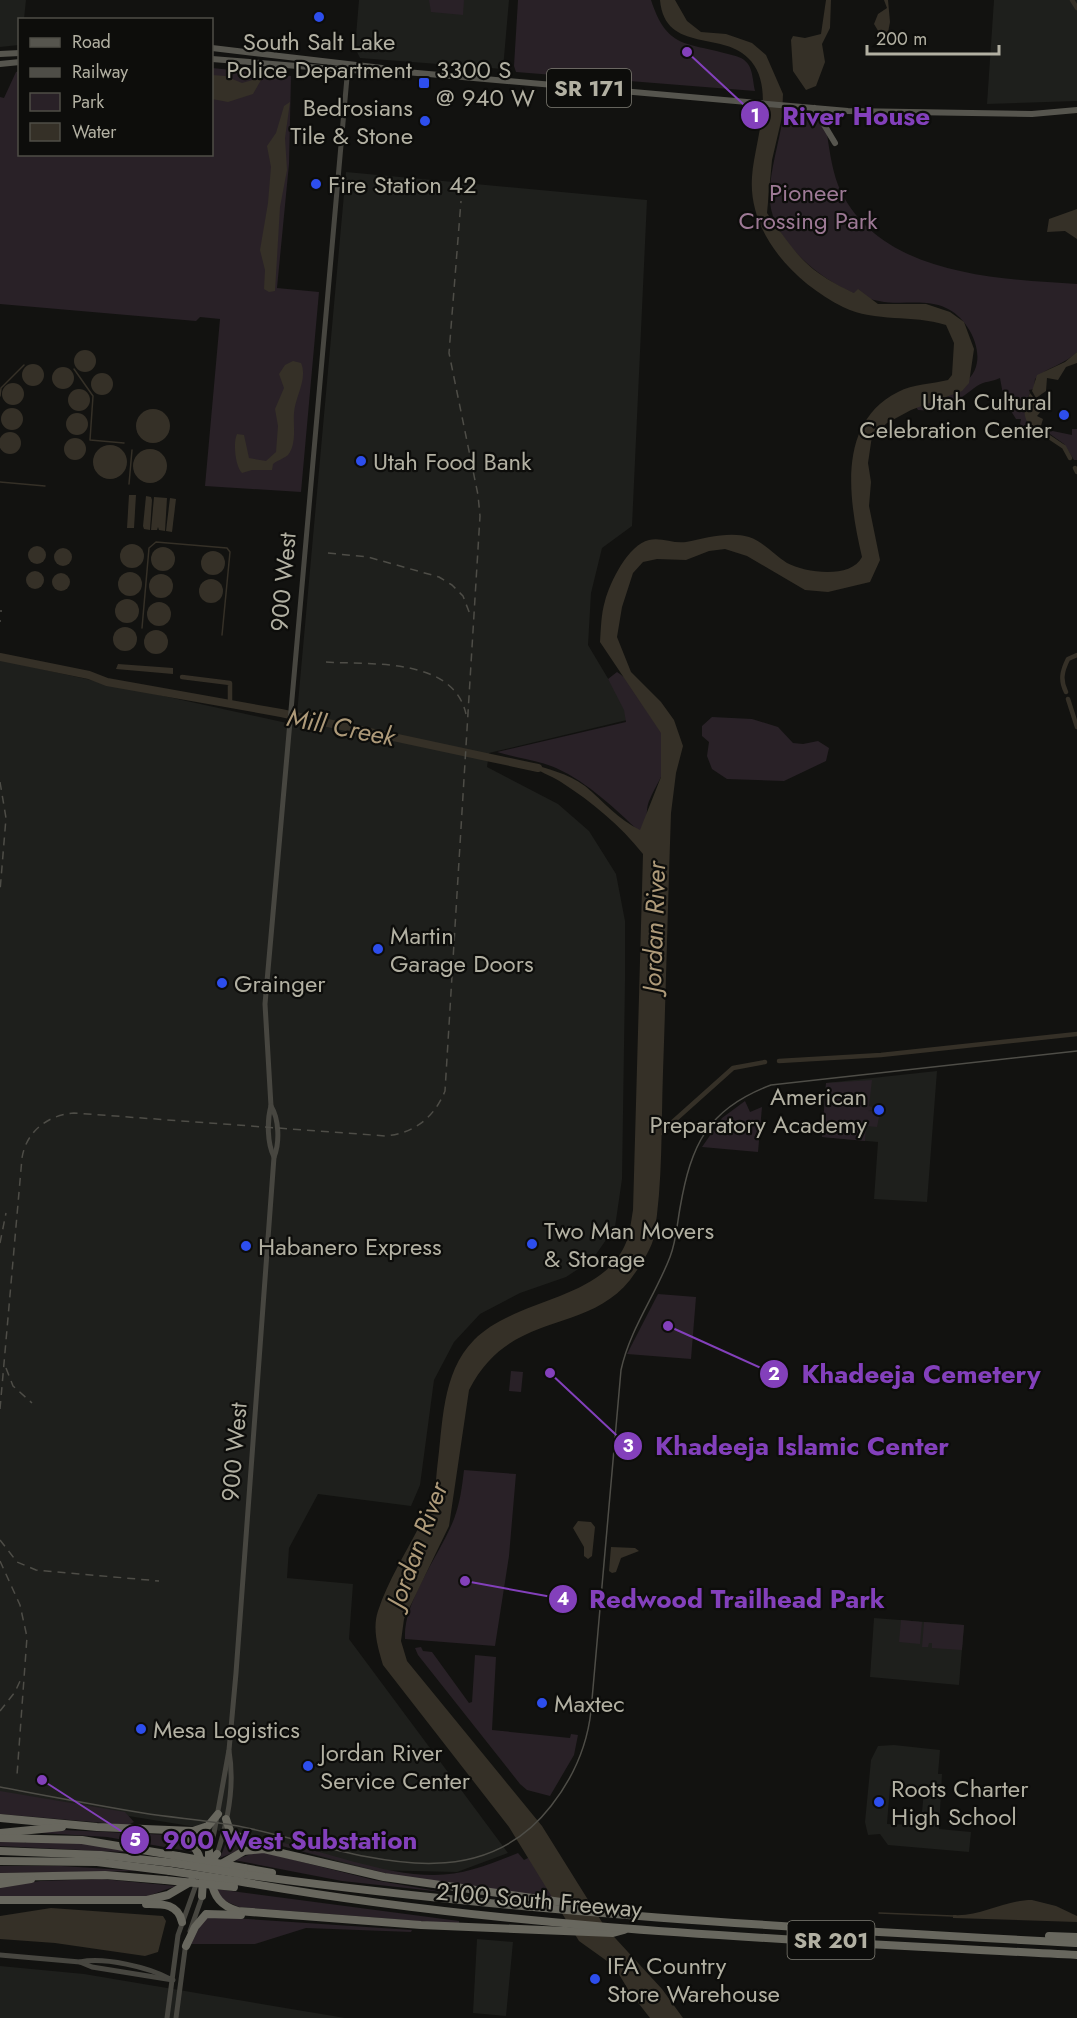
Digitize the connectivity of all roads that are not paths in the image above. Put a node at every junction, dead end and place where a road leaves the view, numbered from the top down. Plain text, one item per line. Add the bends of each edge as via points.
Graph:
1 (213, 48) edge
2 (18, 53) edge
3 (0, 54) edge
4 (213, 59) edge
5 (348, 62) junction
6 (18, 63) edge
7 (0, 64) edge
8 (347, 70) junction
9 (406, 72) junction
10 (814, 108) junction
11 (1077, 110) edge
12 (835, 143) dead end
13 (229, 1750) junction
14 (218, 1814) junction
15 (0, 1818) edge
16 (226, 1819) junction
17 (97, 1827) junction
18 (163, 1831) junction
19 (0, 1835) edge
20 (0, 1851) edge
21 (213, 1853) junction
22 (0, 1861) edge
23 (174, 1863) junction
24 (206, 1871) junction
25 (363, 1872) junction
26 (0, 1876) edge
27 (46, 1876) junction
28 (239, 1877) junction
29 (0, 1884) edge
30 (196, 1887) joint
31 (202, 1896) joint
32 (0, 1900) edge
33 (108, 1901) junction
34 (607, 1911) junction
35 (280, 1914) junction
36 (183, 1922) junction
37 (630, 1928) junction
38 (968, 1937) junction
39 (1077, 1937) edge
40 (1077, 1943) edge
41 (186, 1946) junction
42 (1033, 1953) junction
43 (0, 1955) edge
44 (1077, 1956) edge
45 (1077, 1961) edge
46 (171, 1980) junction
47 (180, 1981) junction
48 (167, 2018) edge
49 (176, 2018) edge

1 - 5 main road, SR 171
2 - 3 main road
4 - 8 main road, SR 171
5 - 8 main road, 900 West
5 - 9 main road, SR 171
6 - 7 main road
8 - 9 main road, SR 171
8 - 13 main road, 900 West via 265,1004 277,1149
9 - 10 main road, SR 171
10 - 11 main road, SR 171 via 929,113
10 - 12 main road
13 - 14 main road, 900 West
13 - 16 main road, 900 West via 232,1769
14 - 18 highway via 201,1830
14 - 21 main road, 900 West
15 - 17 highway
16 - 21 main road, 900 West
16 - 25 highway via 231,1834 238,1838
17 - 18 highway
17 - 19 highway via 43,1827
18 - 24 highway via 179,1835 194,1847
19 - 23 highway via 100,1842
20 - 23 highway
21 - 24 highway
22 - 23 highway
23 - 28 highway, bridge
23 - 28 highway, bridge
24 - 25 highway via 258,1848
24 - 30 highway
24 - 31 highway
24 - 33 highway via 161,1897
24 - 35 highway via 213,1892 226,1906 238,1911
25 - 34 highway
26 - 27 highway
27 - 28 highway, bridge via 165,1880
27 - 29 highway
28 - 34 highway, 2100 South Freeway via 563,1911
28 - 37 highway, 2100 South Freeway / SR 201 via 284,1891 410,1908
30 - 36 main road
31 - 41 main road
32 - 33 highway
33 - 36 highway via 167,1905 177,1910
34 - 38 highway, SR 201
35 - 37 highway via 613,1933
35 - 41 highway via 206,1914
36 - 46 main road
37 - 42 highway, 2100 South Freeway / SR 201
38 - 39 highway
38 - 40 highway, SR 201
41 - 47 main road
42 - 44 highway, 2100 South Freeway / SR 201
42 - 45 highway
43 - 46 main road via 80,1962
46 - 47 main road
46 - 48 main road
47 - 49 main road

